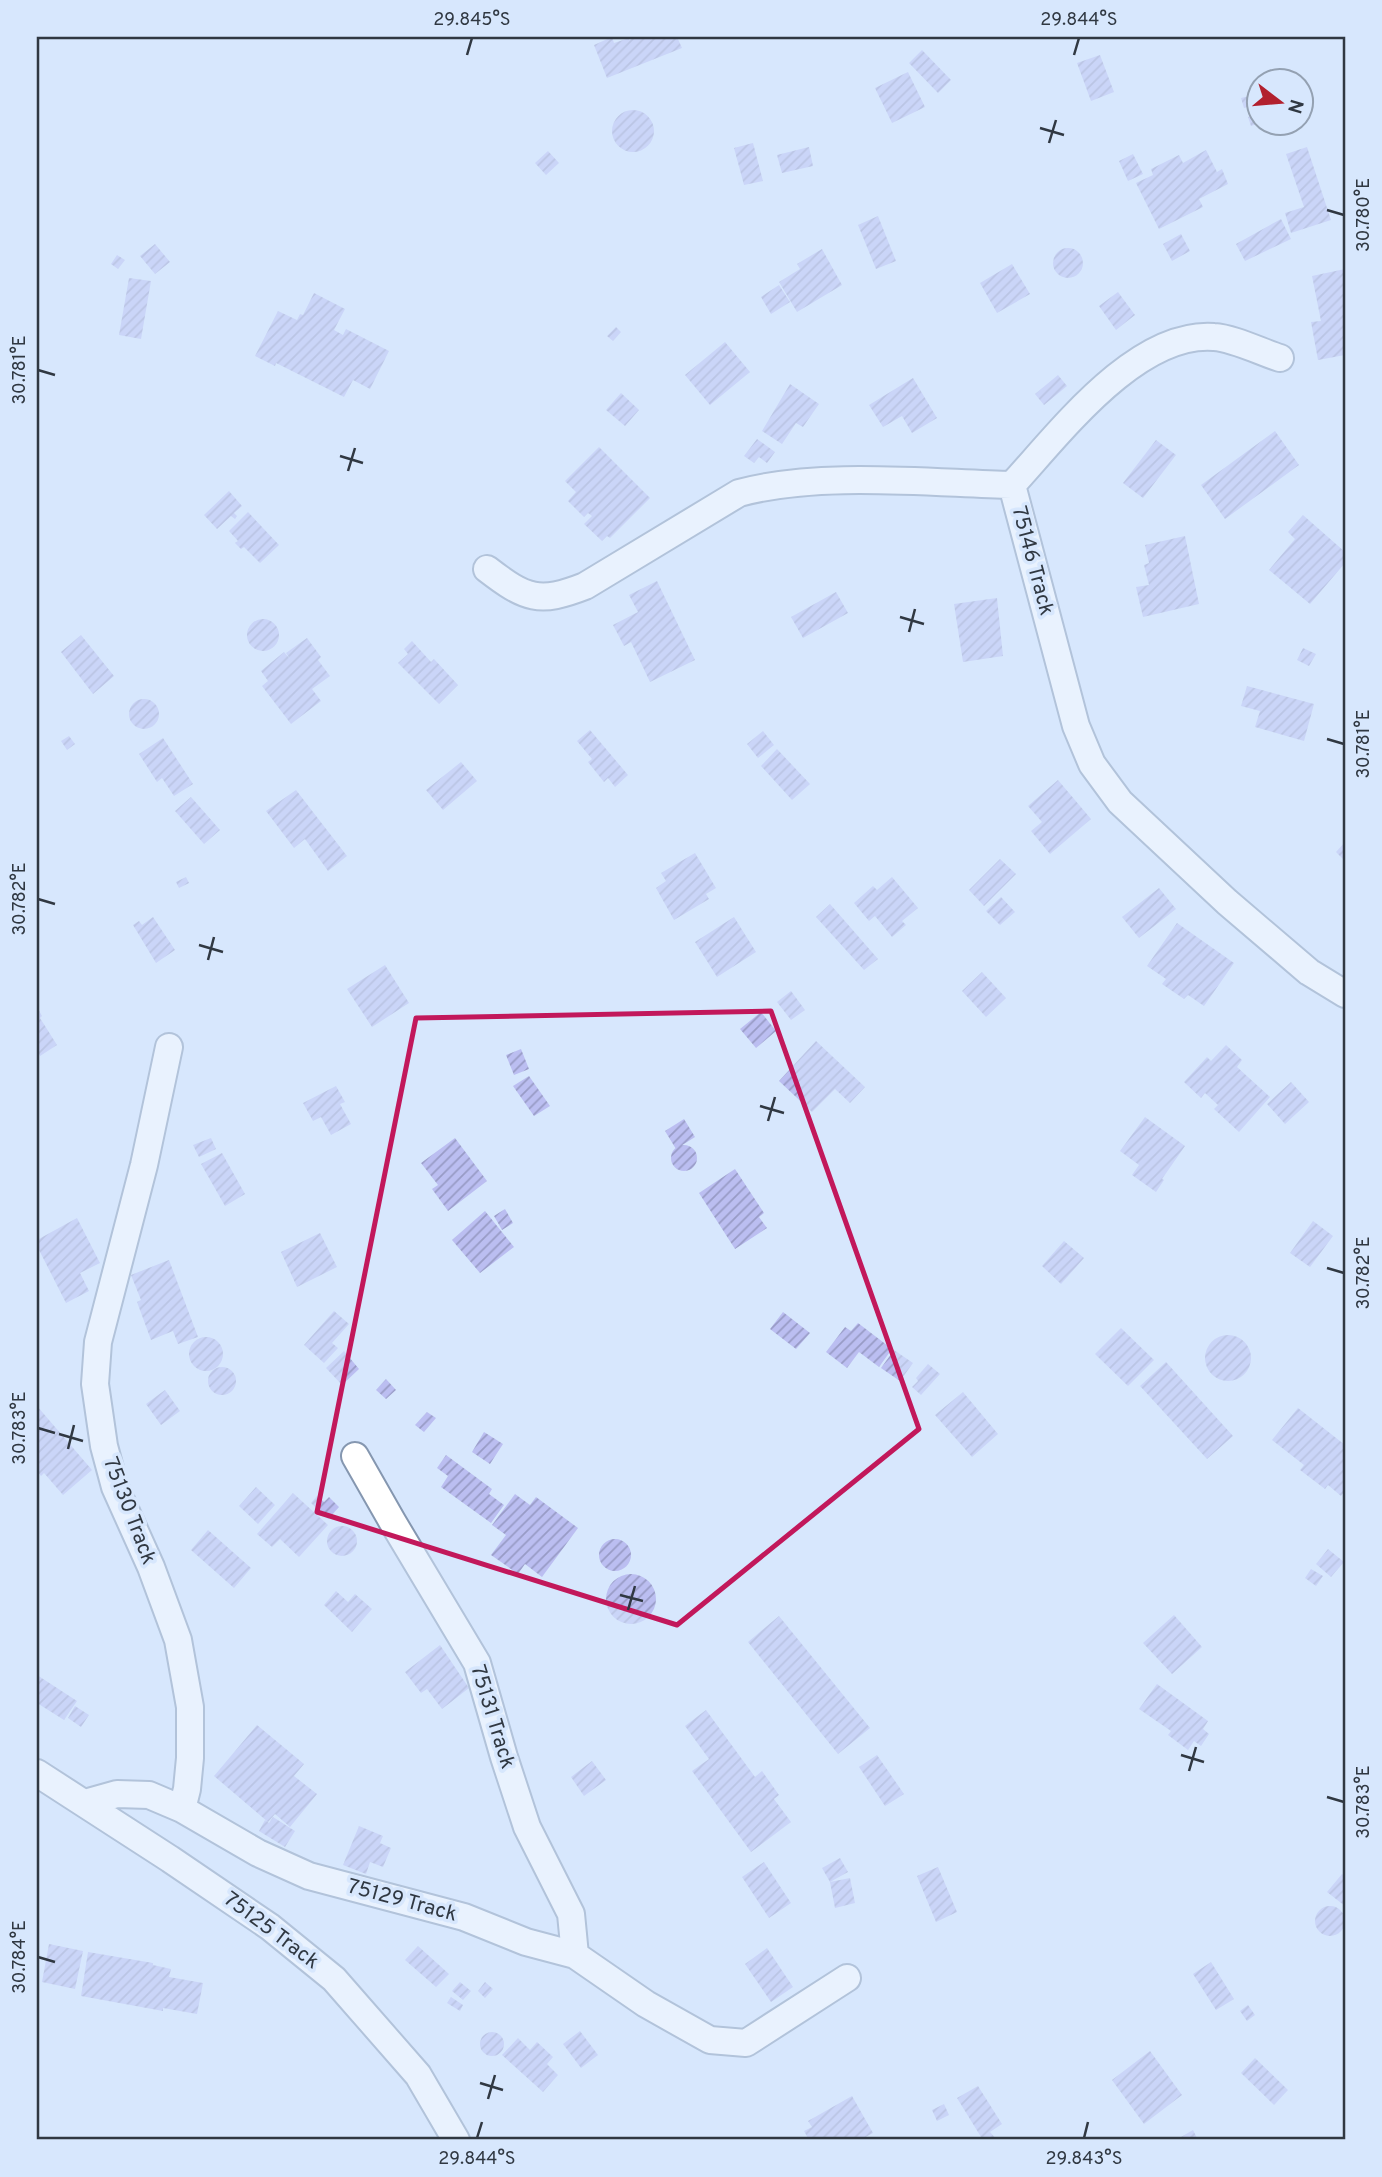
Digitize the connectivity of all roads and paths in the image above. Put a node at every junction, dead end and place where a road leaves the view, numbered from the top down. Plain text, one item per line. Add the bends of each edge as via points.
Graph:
1 (1280, 358) dead end
2 (1012, 485) junction
3 (487, 569) dead end
4 (1345, 994) edge
5 (169, 1048) dead end
6 (355, 1456) dead end
7 (37, 1773) edge
8 (85, 1803) junction
9 (181, 1809) junction
10 (575, 1955) junction
11 (847, 1978) dead end
12 (456, 2140) edge

1 - 2 street via 1215,337 1170,344 1131,365 1096,394
2 - 3 street, 75146 Track via 839,481 765,486 739,494 585,586 558,596 518,590
2 - 4 street, 75146 Track via 1076,726 1093,764 1120,802 1227,902 1309,972
5 - 9 street, 75130 Track via 98,1342 95,1384 115,1487 178,1640 190,1707 190,1758
6 - 10 street, 75131 Track via 477,1663 527,1827 571,1914
7 - 8 street, 75125 Track
8 - 9 street, 75129 Track via 129,1793 149,1795
8 - 12 street, 75125 Track via 270,1927 334,1979 418,2075
9 - 10 street, 75129 Track via 309,1876 464,1917 526,1942
10 - 11 street, 75129 Track via 646,2004 710,2040 746,2043

